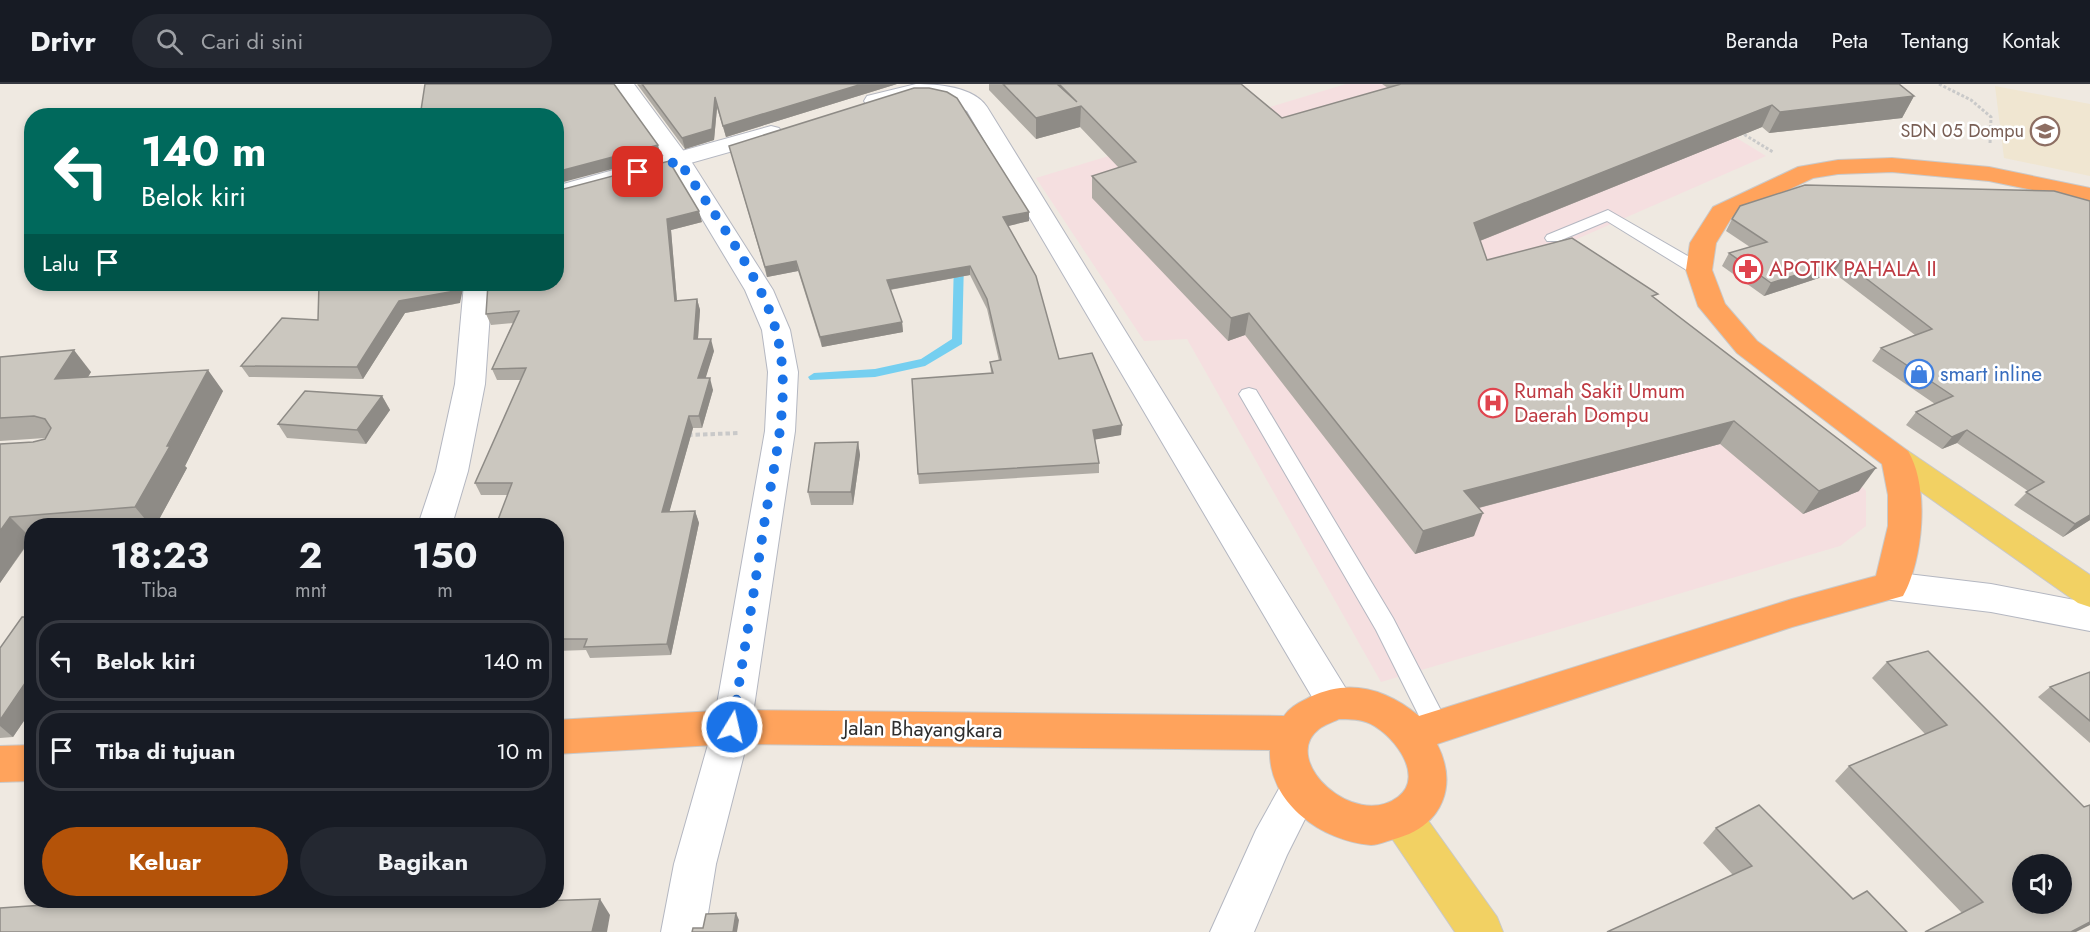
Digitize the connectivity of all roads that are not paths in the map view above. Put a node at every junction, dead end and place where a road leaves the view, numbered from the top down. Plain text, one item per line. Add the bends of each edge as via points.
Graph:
1 (623, 84) edge
2 (845, 110) edge
3 (801, 124) edge
4 (679, 161) junction
5 (564, 192) edge
6 (2090, 195) edge
7 (1552, 238) dead end
8 (1699, 270) junction
9 (477, 291) edge
10 (1249, 393) dead end
11 (1897, 459) junction
12 (437, 518) edge
13 (1891, 586) junction
14 (2090, 593) edge
15 (2090, 617) edge
16 (1335, 703) junction
17 (732, 727) junction
18 (1425, 731) junction
19 (1291, 733) junction
20 (564, 737) edge
21 (24, 763) edge
22 (0, 764) edge
23 (1300, 789) junction
24 (1402, 818) junction
25 (683, 932) edge
26 (1232, 932) edge
27 (1481, 932) edge

1 - 4 street
2 - 16 street via 926,87 954,91 976,108
3 - 4 street
4 - 5 street
4 - 17 street via 759,290 776,330 783,372 780,431
6 - 8 highway via 1989,174 1892,165 1807,172 1722,212 1703,243
7 - 8 lane via 1608,215
8 - 11 highway via 1712,306 1747,347
9 - 12 street via 470,384 452,471
10 - 18 lane via 1385,625
11 - 13 highway via 1905,526
11 - 14 main road
13 - 15 street via 1975,595
13 - 18 highway via 1792,613
16 - 18 highway via 1377,708
16 - 19 highway via 1301,718
17 - 19 highway, Jalan Bhayangkara
17 - 20 highway, Jalan Bhayangkara
17 - 25 street via 695,864
18 - 24 highway via 1429,772 1426,790 1417,807
19 - 23 highway via 1288,760
21 - 22 highway
23 - 24 highway via 1335,818 1359,825 1382,825
23 - 26 street
24 - 27 main road

